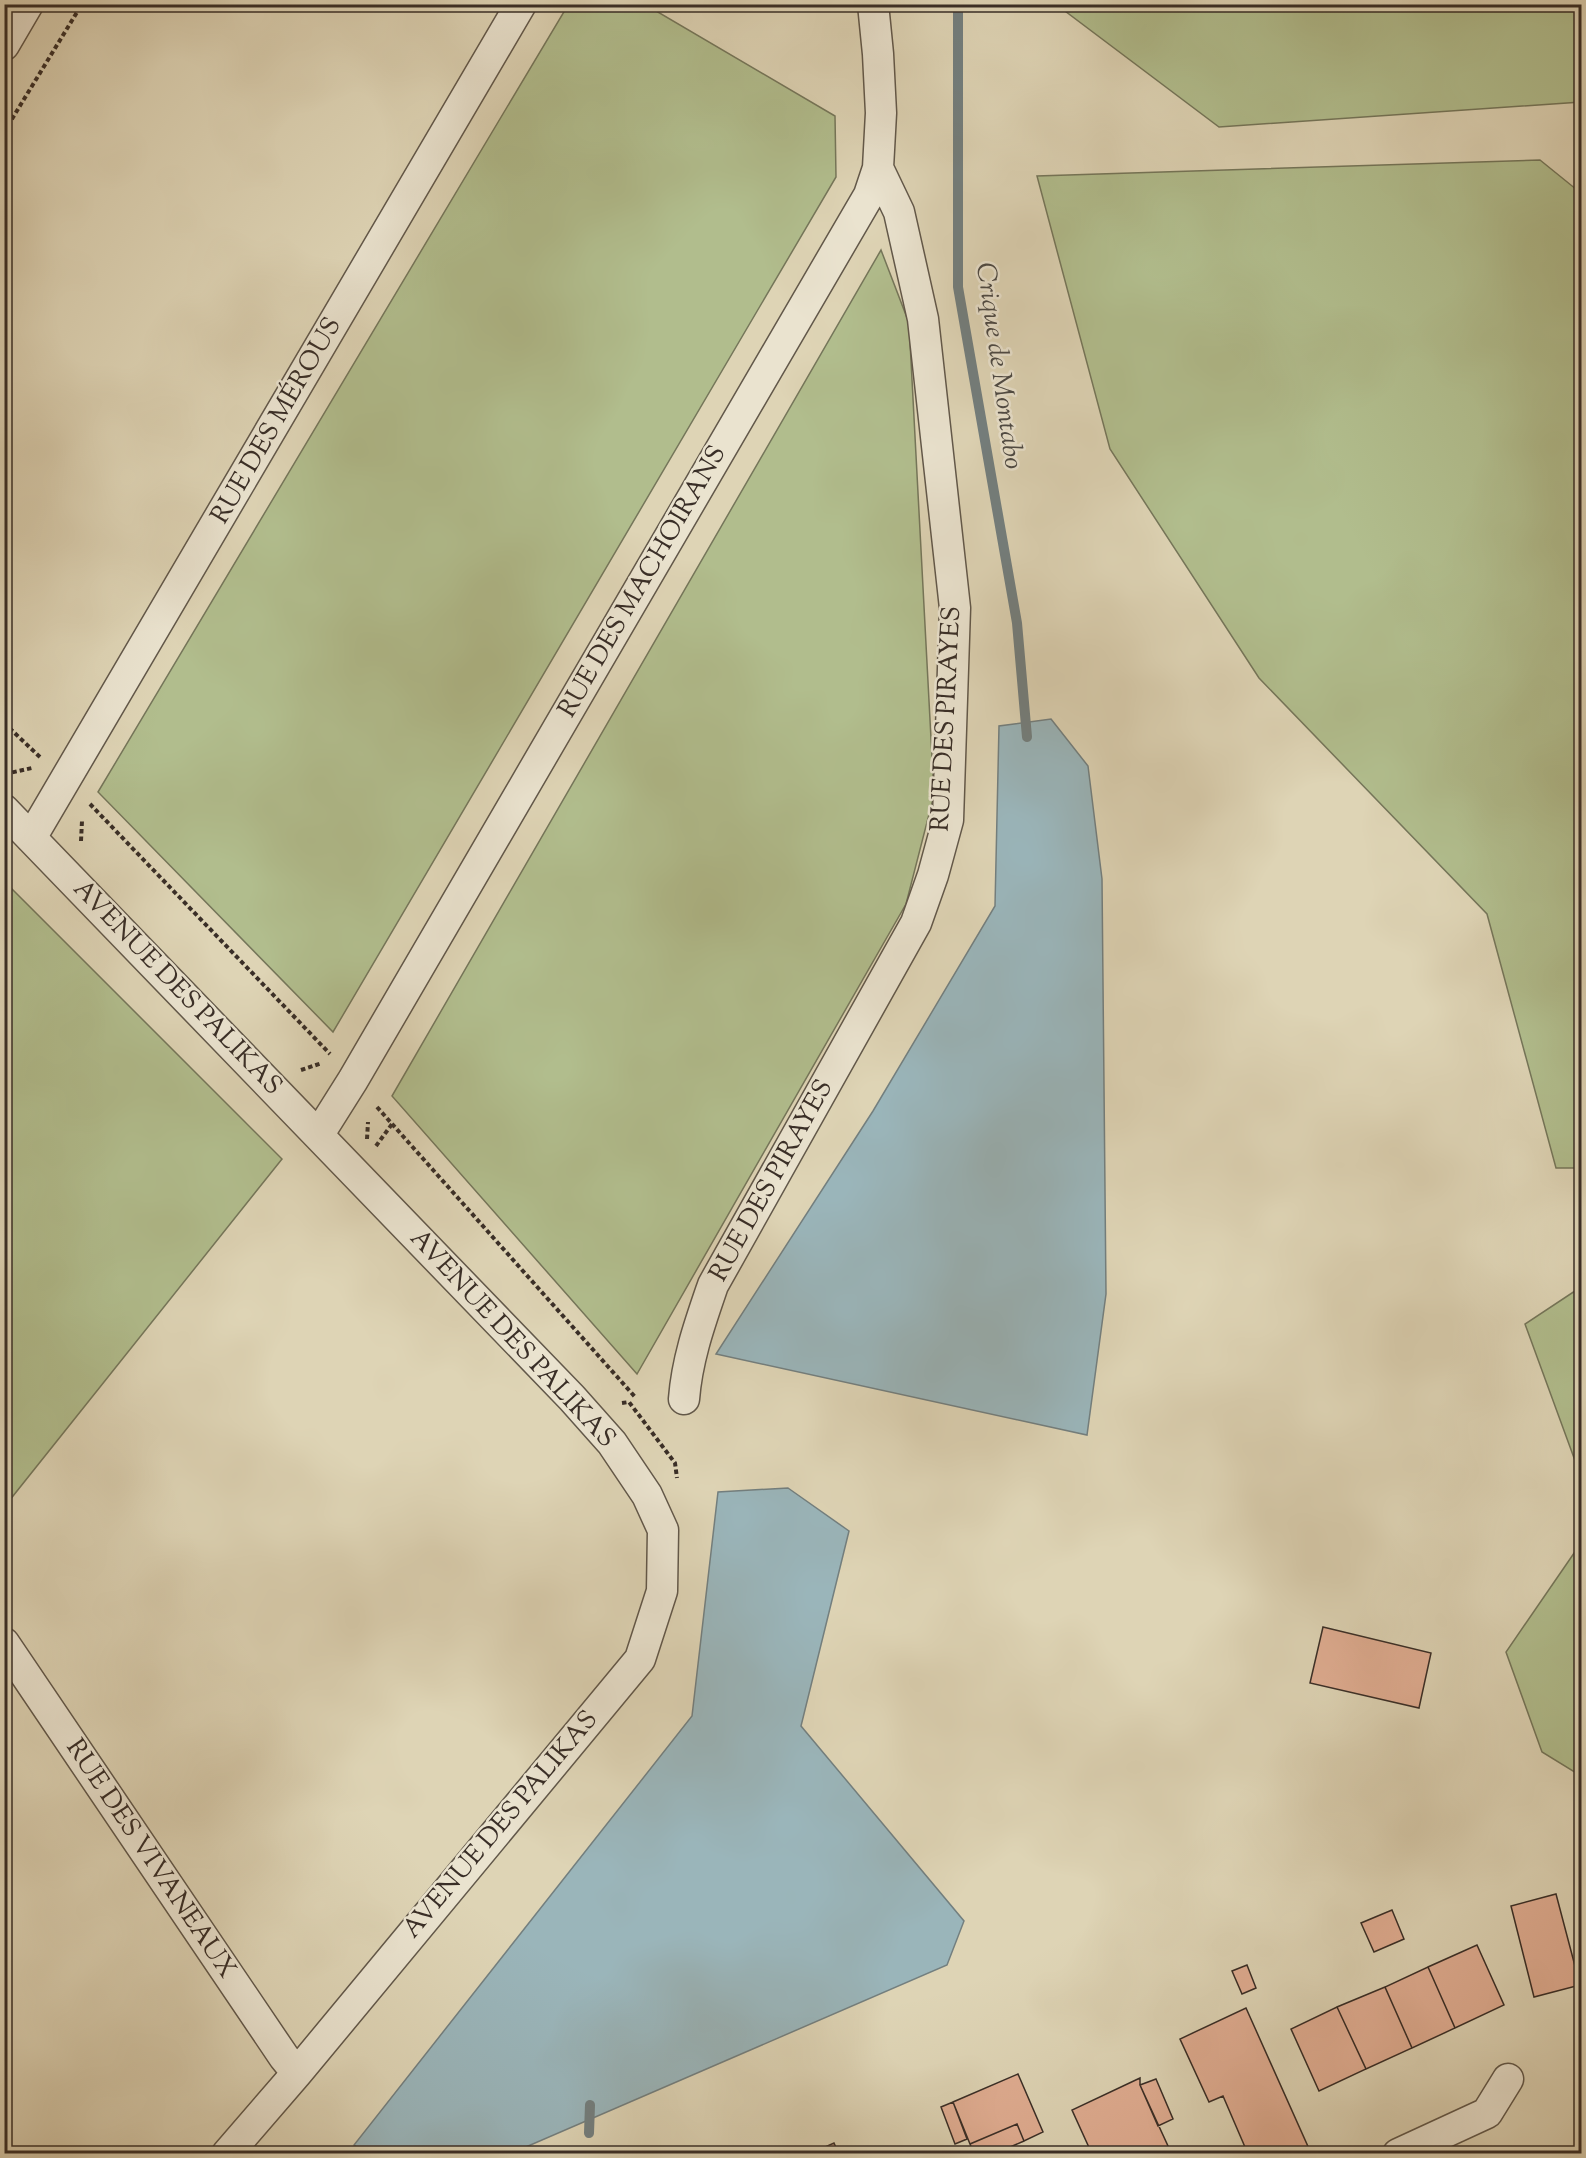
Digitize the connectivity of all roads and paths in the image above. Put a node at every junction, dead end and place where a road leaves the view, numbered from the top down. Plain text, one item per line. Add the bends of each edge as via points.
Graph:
1 (28, 4) edge
2 (82, 4) edge
3 (522, 4) edge
4 (873, 4) edge
5 (4, 45) edge
6 (4, 132) edge
7 (878, 168) junction
8 (4, 723) edge
9 (48, 764) dead end
10 (37, 767) dead end
11 (4, 774) edge
12 (84, 798) dead end
13 (4, 810) edge
14 (32, 838) junction
15 (334, 1059) dead end
16 (370, 1099) dead end
17 (392, 1124) junction
18 (319, 1134) junction
19 (373, 1150) dead end
20 (636, 1398) dead end
21 (684, 1399) dead end
22 (629, 1402) dead end
23 (648, 1428) dead end
24 (4, 1643) edge
25 (297, 2073) junction
26 (1508, 2079) dead end
27 (227, 2154) edge
28 (1398, 2154) edge

1 - 5 street
2 - 6 path
3 - 14 street, RUE DES MÉROUS
4 - 7 street, RUE DES MACHOIRANS via 881,113
7 - 18 street, RUE DES MACHOIRANS via 869,195
7 - 21 street, RUE DES PIRAYES via 898,212 923,319 955,608 948,820 916,923 713,1285 693,1345
8 - 9 path
10 - 11 path
12 - 15 path
13 - 14 street, AVENUE DES PALIKAS
14 - 18 street, AVENUE DES PALIKAS
16 - 17 path
17 - 19 path
17 - 20 path
18 - 25 street, AVENUE DES PALIKAS via 612,1443 647,1495 663,1530 662,1591 640,1659
22 - 23 path
24 - 25 street, RUE DES VIVANEAUX
25 - 27 street, AVENUE DES PALIKAS
26 - 28 street via 1487,2114

